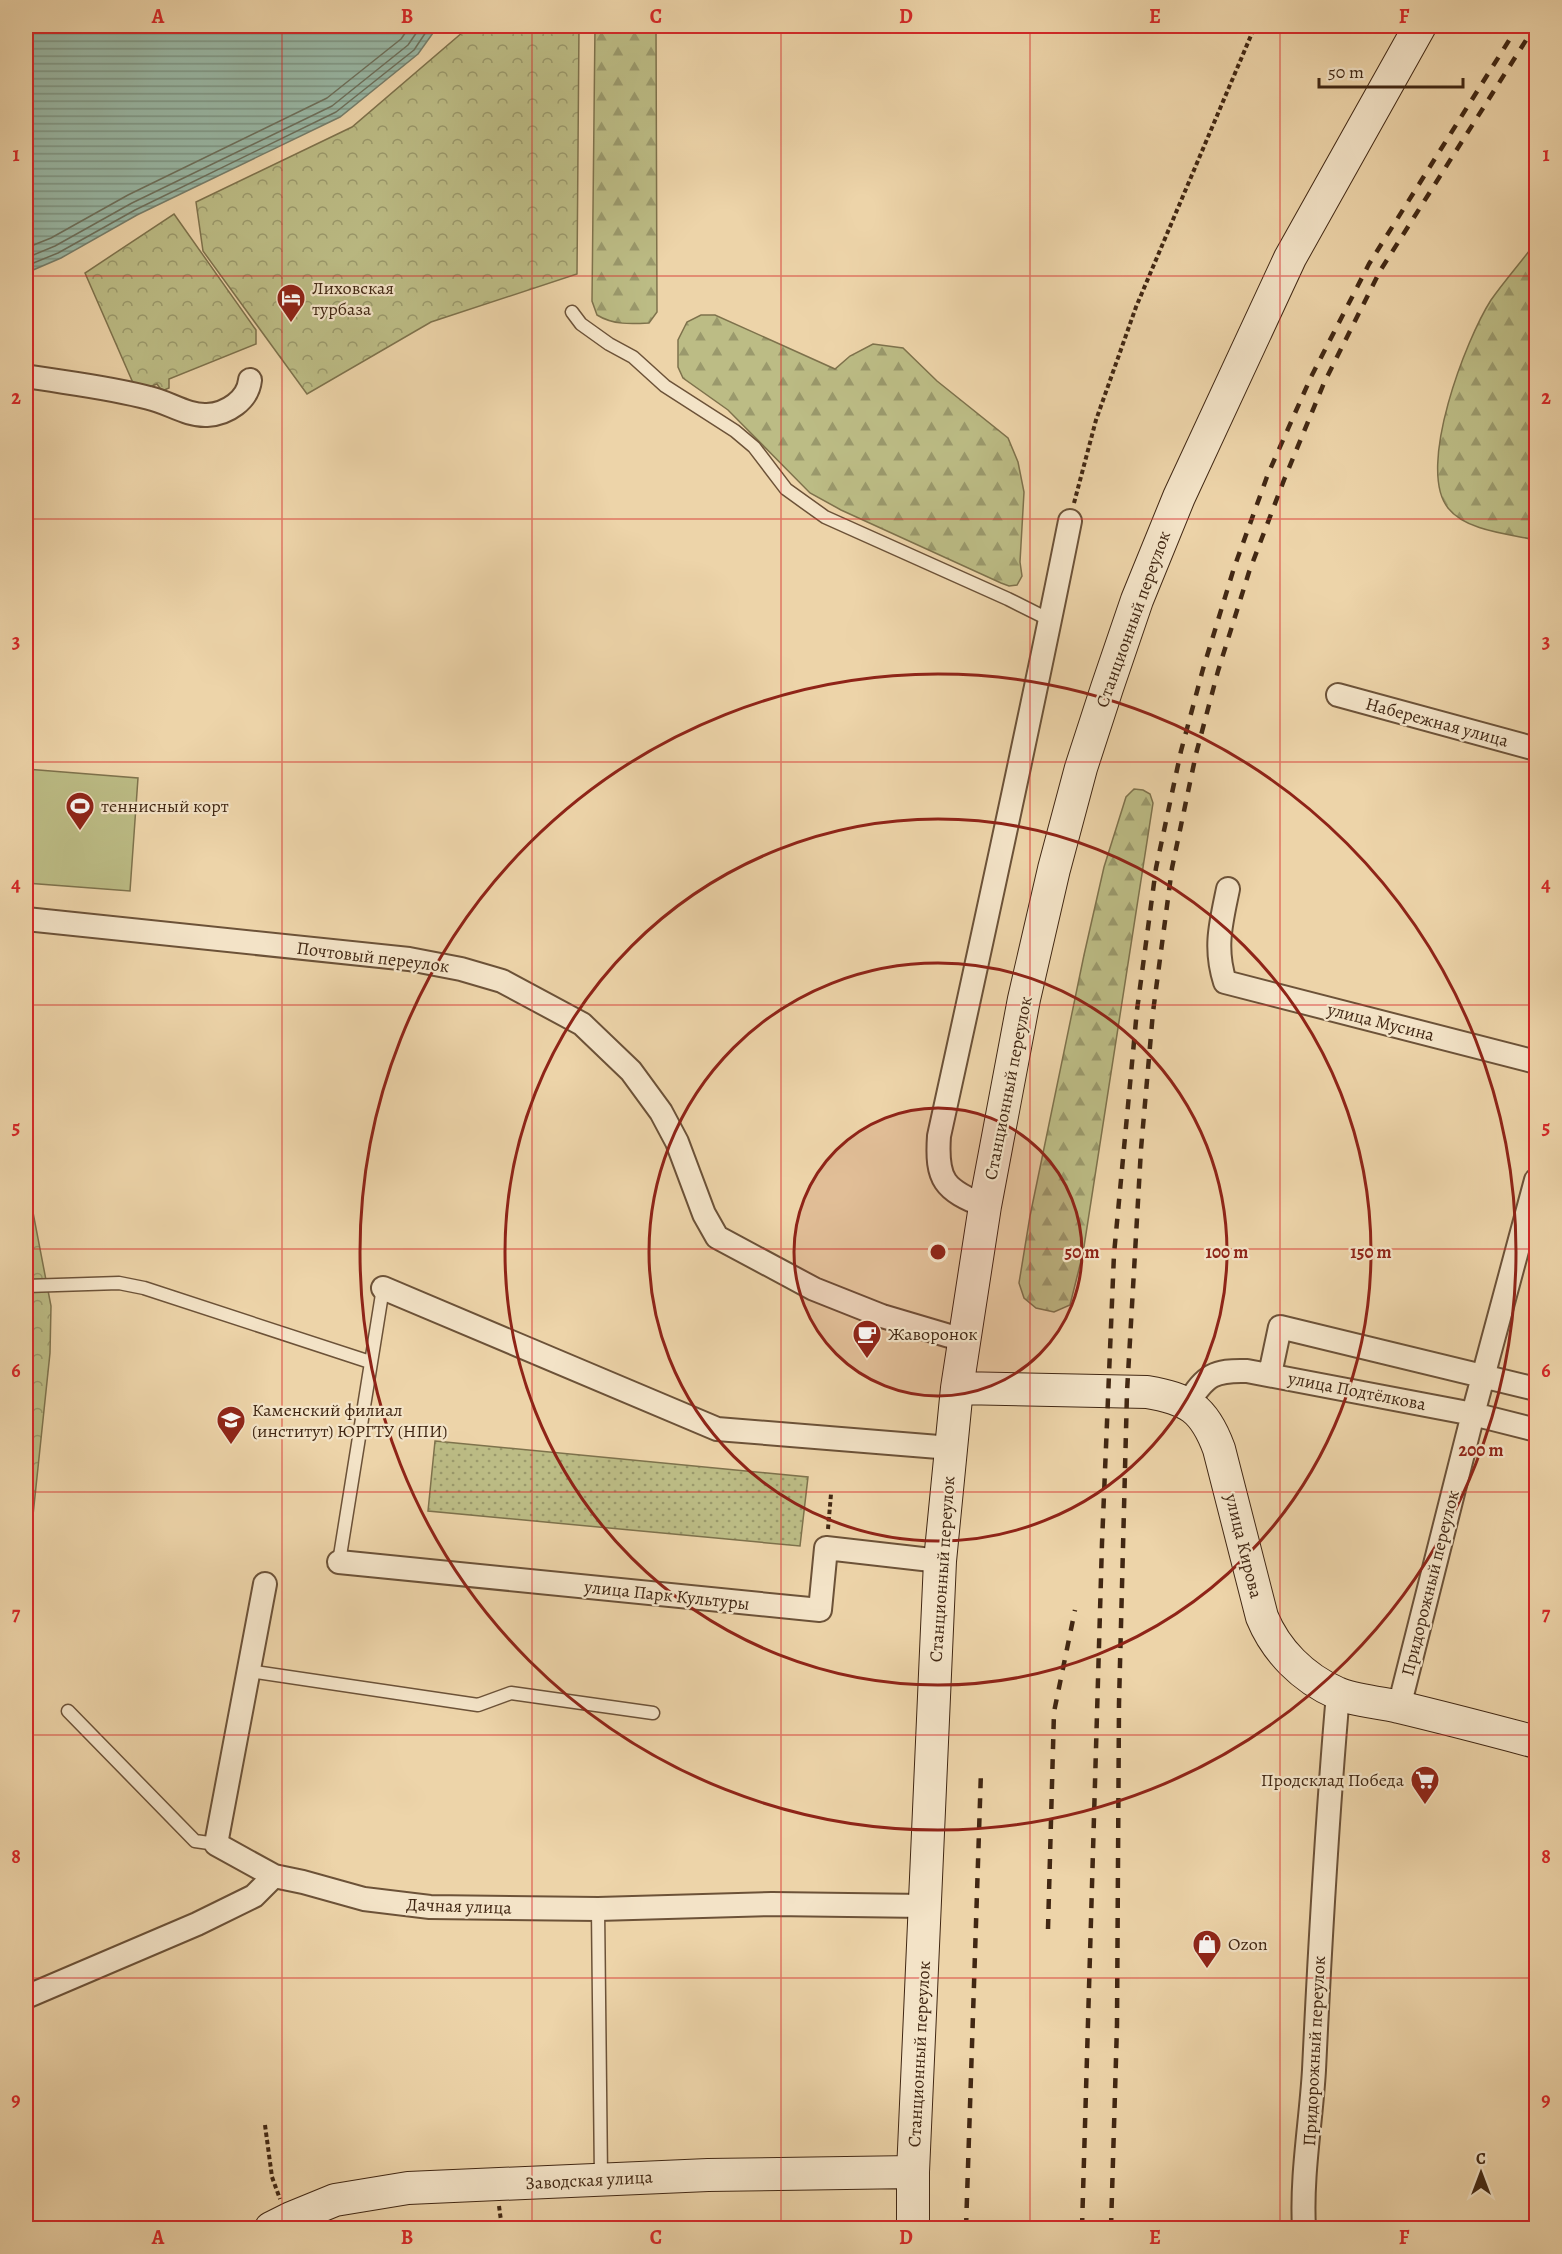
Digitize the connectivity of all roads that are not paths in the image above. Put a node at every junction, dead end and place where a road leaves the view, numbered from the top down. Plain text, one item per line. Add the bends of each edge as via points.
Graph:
1 (1420, 26) edge
2 (572, 312) dead end
3 (26, 376) edge
4 (250, 380) dead end
5 (1070, 521) road end
6 (1048, 619) junction
7 (1338, 695) dead end
8 (1536, 749) edge
9 (1228, 889) dead end
10 (26, 918) edge
11 (1536, 1062) edge
12 (1536, 1180) edge
13 (985, 1206) junction
14 (26, 1286) edge
15 (383, 1288) joint
16 (963, 1340) junction
17 (370, 1362) junction
18 (1270, 1374) junction
19 (1483, 1376) junction
20 (957, 1388) junction
21 (1536, 1389) edge
22 (1188, 1403) junction
23 (1473, 1414) junction
24 (1536, 1430) edge
25 (951, 1448) junction
26 (940, 1561) junction
27 (339, 1562) joint
28 (266, 1584) dead end
29 (249, 1671) junction
30 (1338, 1694) junction
31 (1399, 1707) junction
32 (68, 1711) dead end
33 (653, 1713) dead end
34 (1536, 1742) edge
35 (216, 1844) junction
36 (274, 1876) junction
37 (925, 1906) junction
38 (598, 1909) junction
39 (26, 1997) edge
40 (913, 2172) junction
41 (601, 2180) junction
42 (281, 2223) edge
43 (913, 2229) edge
44 (1304, 2229) edge

1 - 13 main road, Станционный переулок via 1290,258 1179,497 1137,600 1081,768 1054,869 1024,999
2 - 6 lane via 581,324 633,357 665,386 735,431 754,447 786,489 825,517
3 - 4 street via 151,398 209,415 239,402 249,390
5 - 6 street
6 - 13 street via 1023,753 939,1136 943,1179 960,1197
7 - 8 street, Набережная улица
9 - 11 street, улица Мусина via 1218,939 1224,982
10 - 16 street, Почтовый переулок via 409,959 502,981 582,1024 631,1071 677,1142 704,1214 717,1237 814,1289 882,1316
12 - 19 street, Придорожный переулок
13 - 16 main road, Станционный переулок
14 - 17 lane via 119,1283 144,1288
15 - 17 lane
15 - 25 street via 717,1429
16 - 20 main road, Станционный переулок
17 - 27 lane
18 - 19 street, улица Подтёлкова via 1280,1327
18 - 22 street via 1227,1370 1212,1374
18 - 23 street, улица Подтёлкова
19 - 21 street, улица Подтёлкова
19 - 23 street, Придорожный переулок
20 - 22 main road, улица Кирова via 1147,1392
20 - 25 main road, Станционный переулок
22 - 30 main road, улица Кирова via 1212,1429 1270,1636 1296,1666
23 - 24 street, улица Подтёлкова
23 - 31 street, Придорожный переулок
25 - 26 main road, Станционный переулок
26 - 27 street, улица Парк Культуры via 826,1548 820,1610
26 - 37 main road, Станционный переулок
28 - 29 street
29 - 33 lane via 478,1705 512,1693
29 - 35 street
30 - 31 main road, улица Кирова
30 - 44 street, Придорожный переулок via 1326,1826
31 - 34 main road, улица Кирова
32 - 35 lane via 195,1841
35 - 36 street, Дачная улица
36 - 38 street, Дачная улица via 364,1899 430,1907
36 - 39 street via 254,1896 197,1924
37 - 38 street, Дачная улица via 772,1904
37 - 40 main road, Станционный переулок
38 - 41 lane
40 - 41 main road, Заводская улица
40 - 43 main road, Станционный переулок
41 - 42 main road, Заводская улица via 378,2192 335,2200

